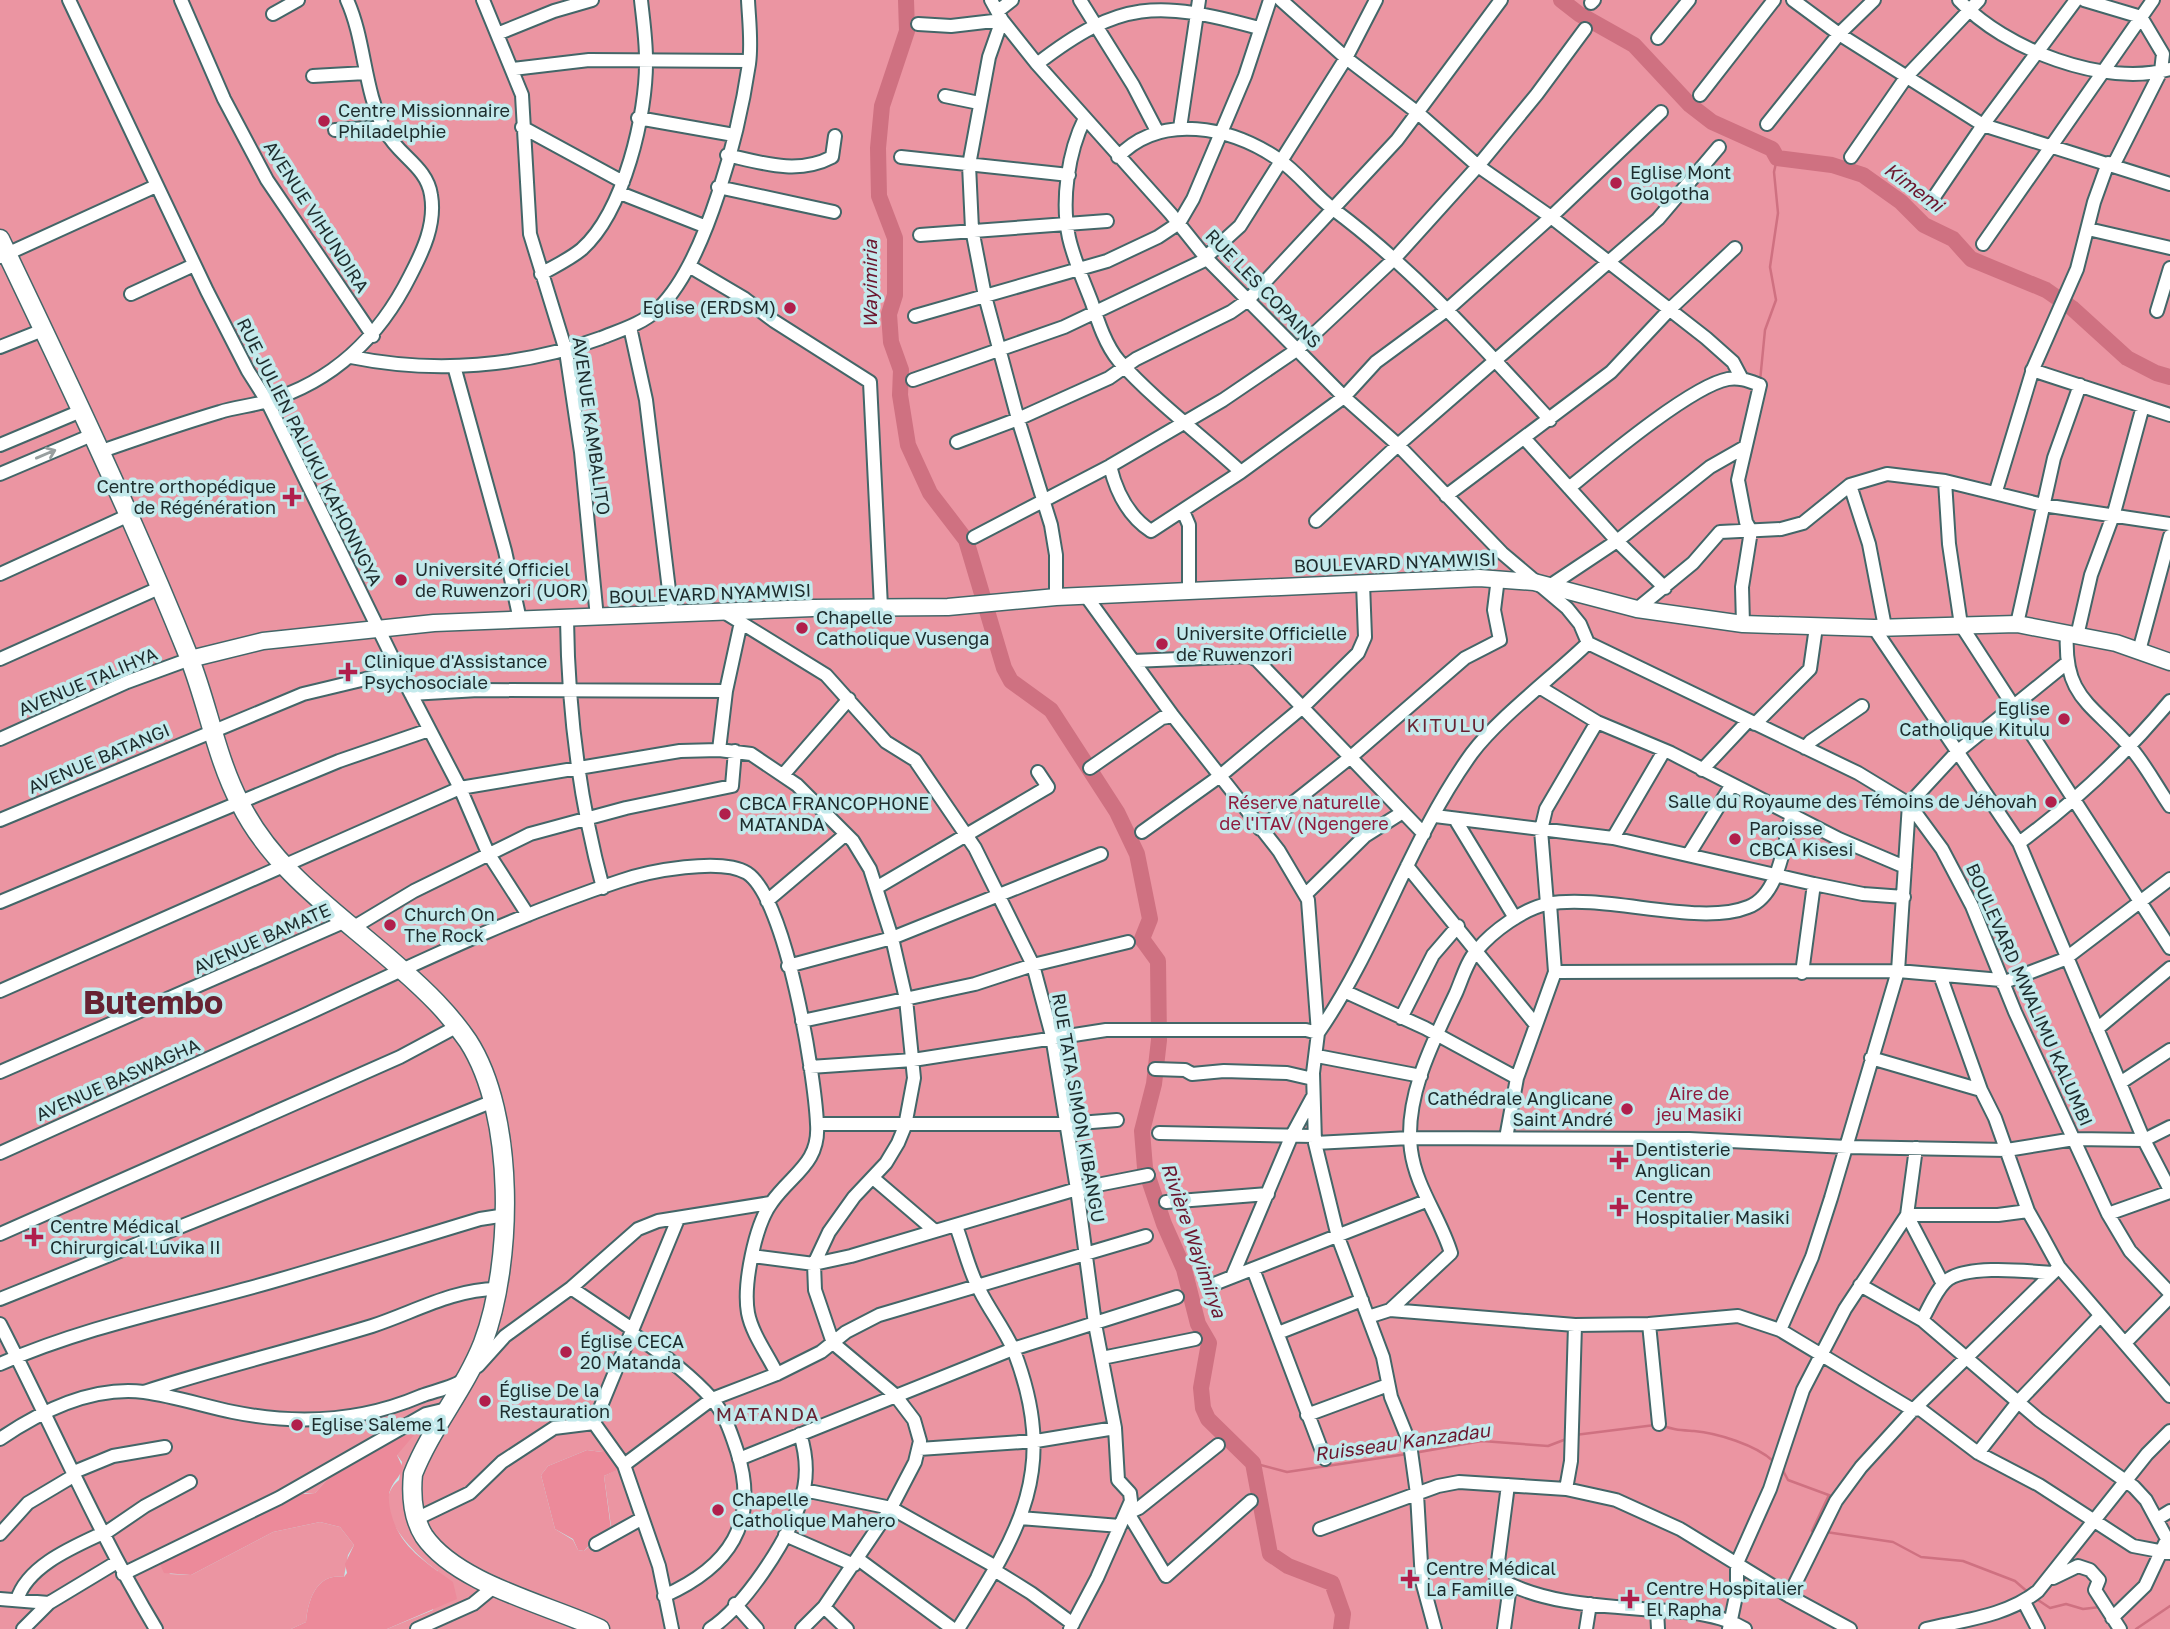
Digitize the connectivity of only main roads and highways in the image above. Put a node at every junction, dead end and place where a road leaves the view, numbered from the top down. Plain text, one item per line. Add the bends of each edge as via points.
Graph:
1 (2, 250) edge
2 (190, 659) junction
3 (2170, 662) edge
4 (600, 1629) edge

1 - 2 highway via 96,443
2 - 3 main road, BOULEVARD NYAMWISI via 253,642 378,627 672,615 734,618 1056,597 1497,578 1551,585 1637,609 1743,624 1816,628 2017,624 2072,634
2 - 4 highway via 240,803 262,839 285,867 434,998 478,1062 491,1102 505,1177 504,1252 483,1343 412,1474 416,1519 446,1560

